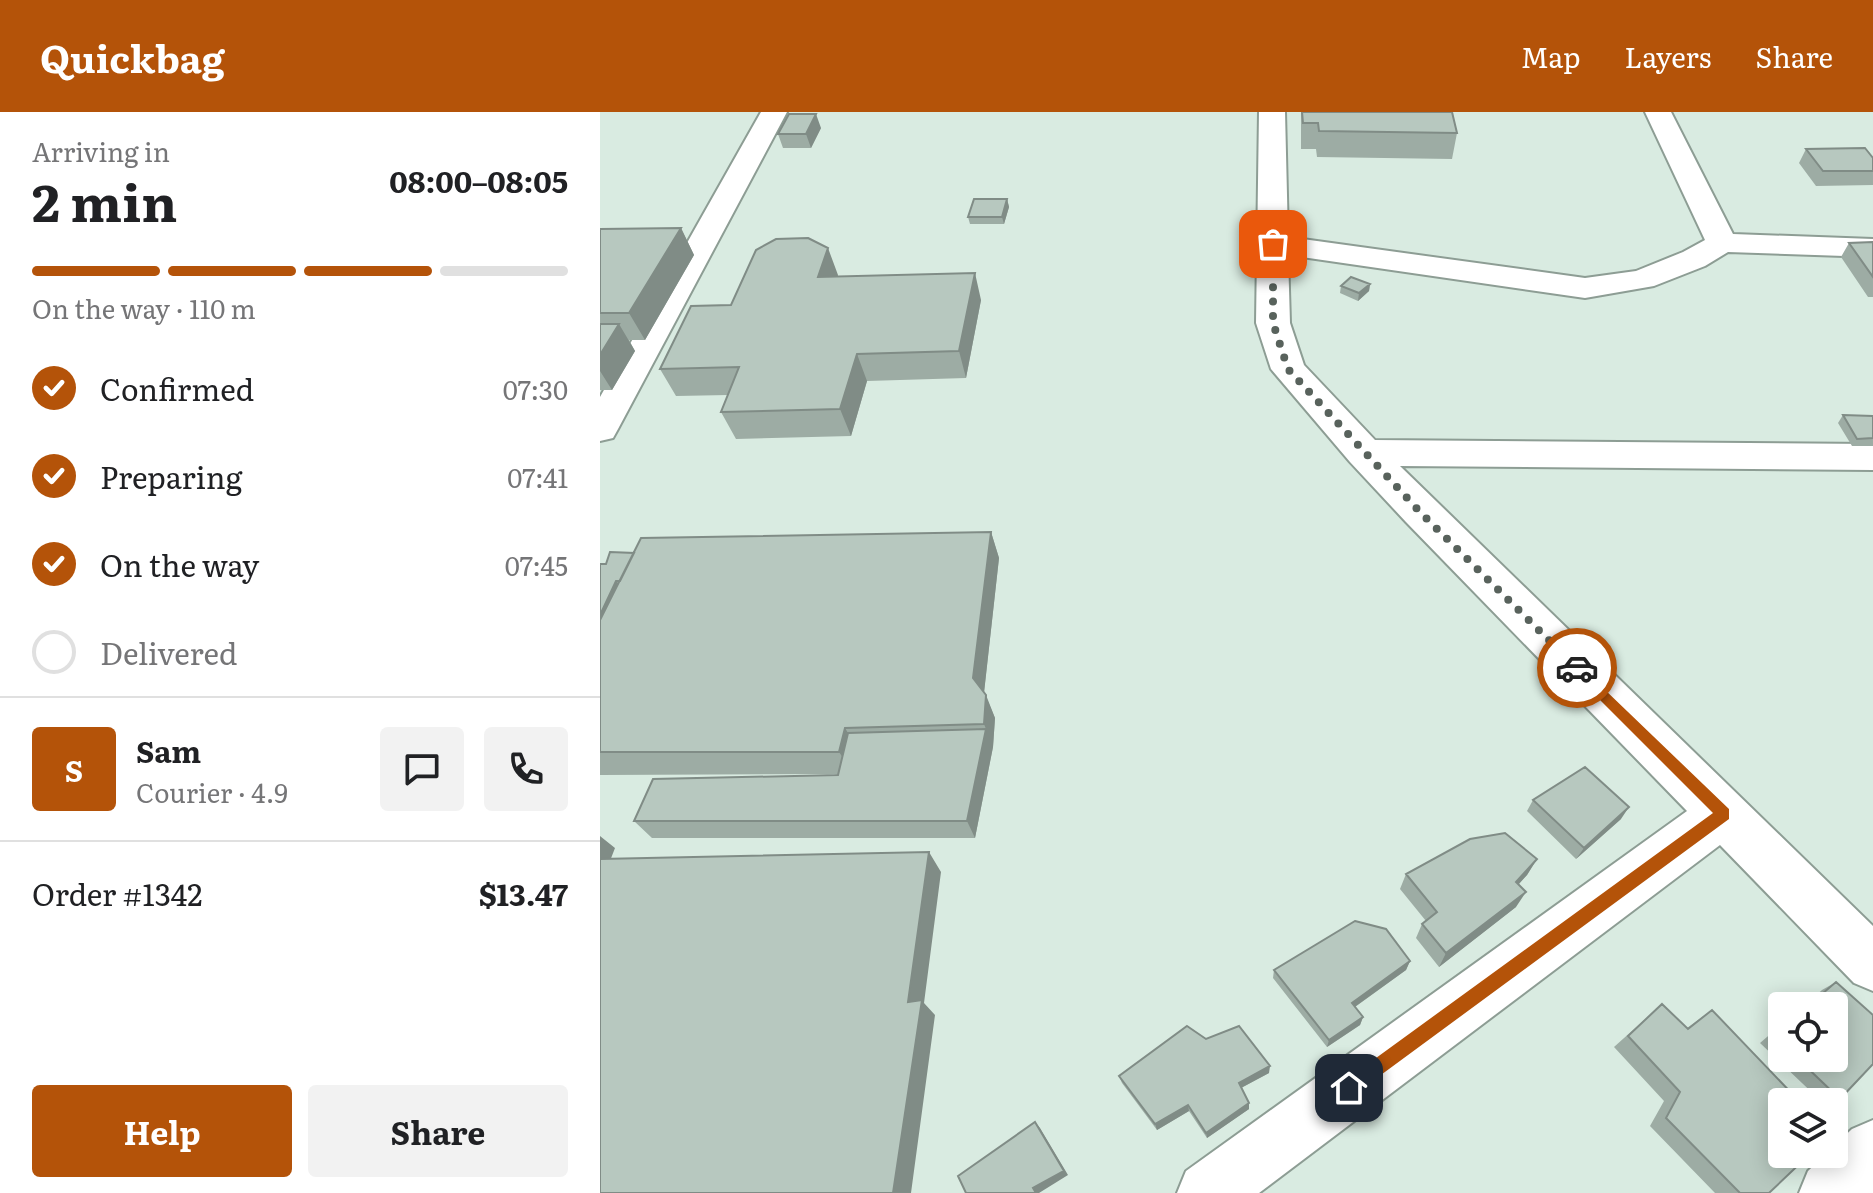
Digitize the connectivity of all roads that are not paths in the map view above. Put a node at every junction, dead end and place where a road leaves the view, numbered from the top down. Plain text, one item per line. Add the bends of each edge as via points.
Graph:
1 (774, 112) edge
2 (1272, 112) edge
3 (1658, 112) edge
4 (1722, 243) junction
5 (1273, 244) junction
6 (1873, 248) edge
7 (600, 429) edge
8 (1363, 453) junction
9 (1873, 457) edge
10 (1723, 814) junction
11 (1873, 964) edge
12 (1873, 1150) edge
13 (1208, 1193) edge
14 (1830, 1193) edge

1 - 7 street
2 - 5 street
3 - 4 street
4 - 5 street via 1643,279 1585,288
4 - 6 street
5 - 8 street via 1273,323 1288,369
8 - 9 street
8 - 10 street
10 - 11 street
10 - 13 street
12 - 14 street

